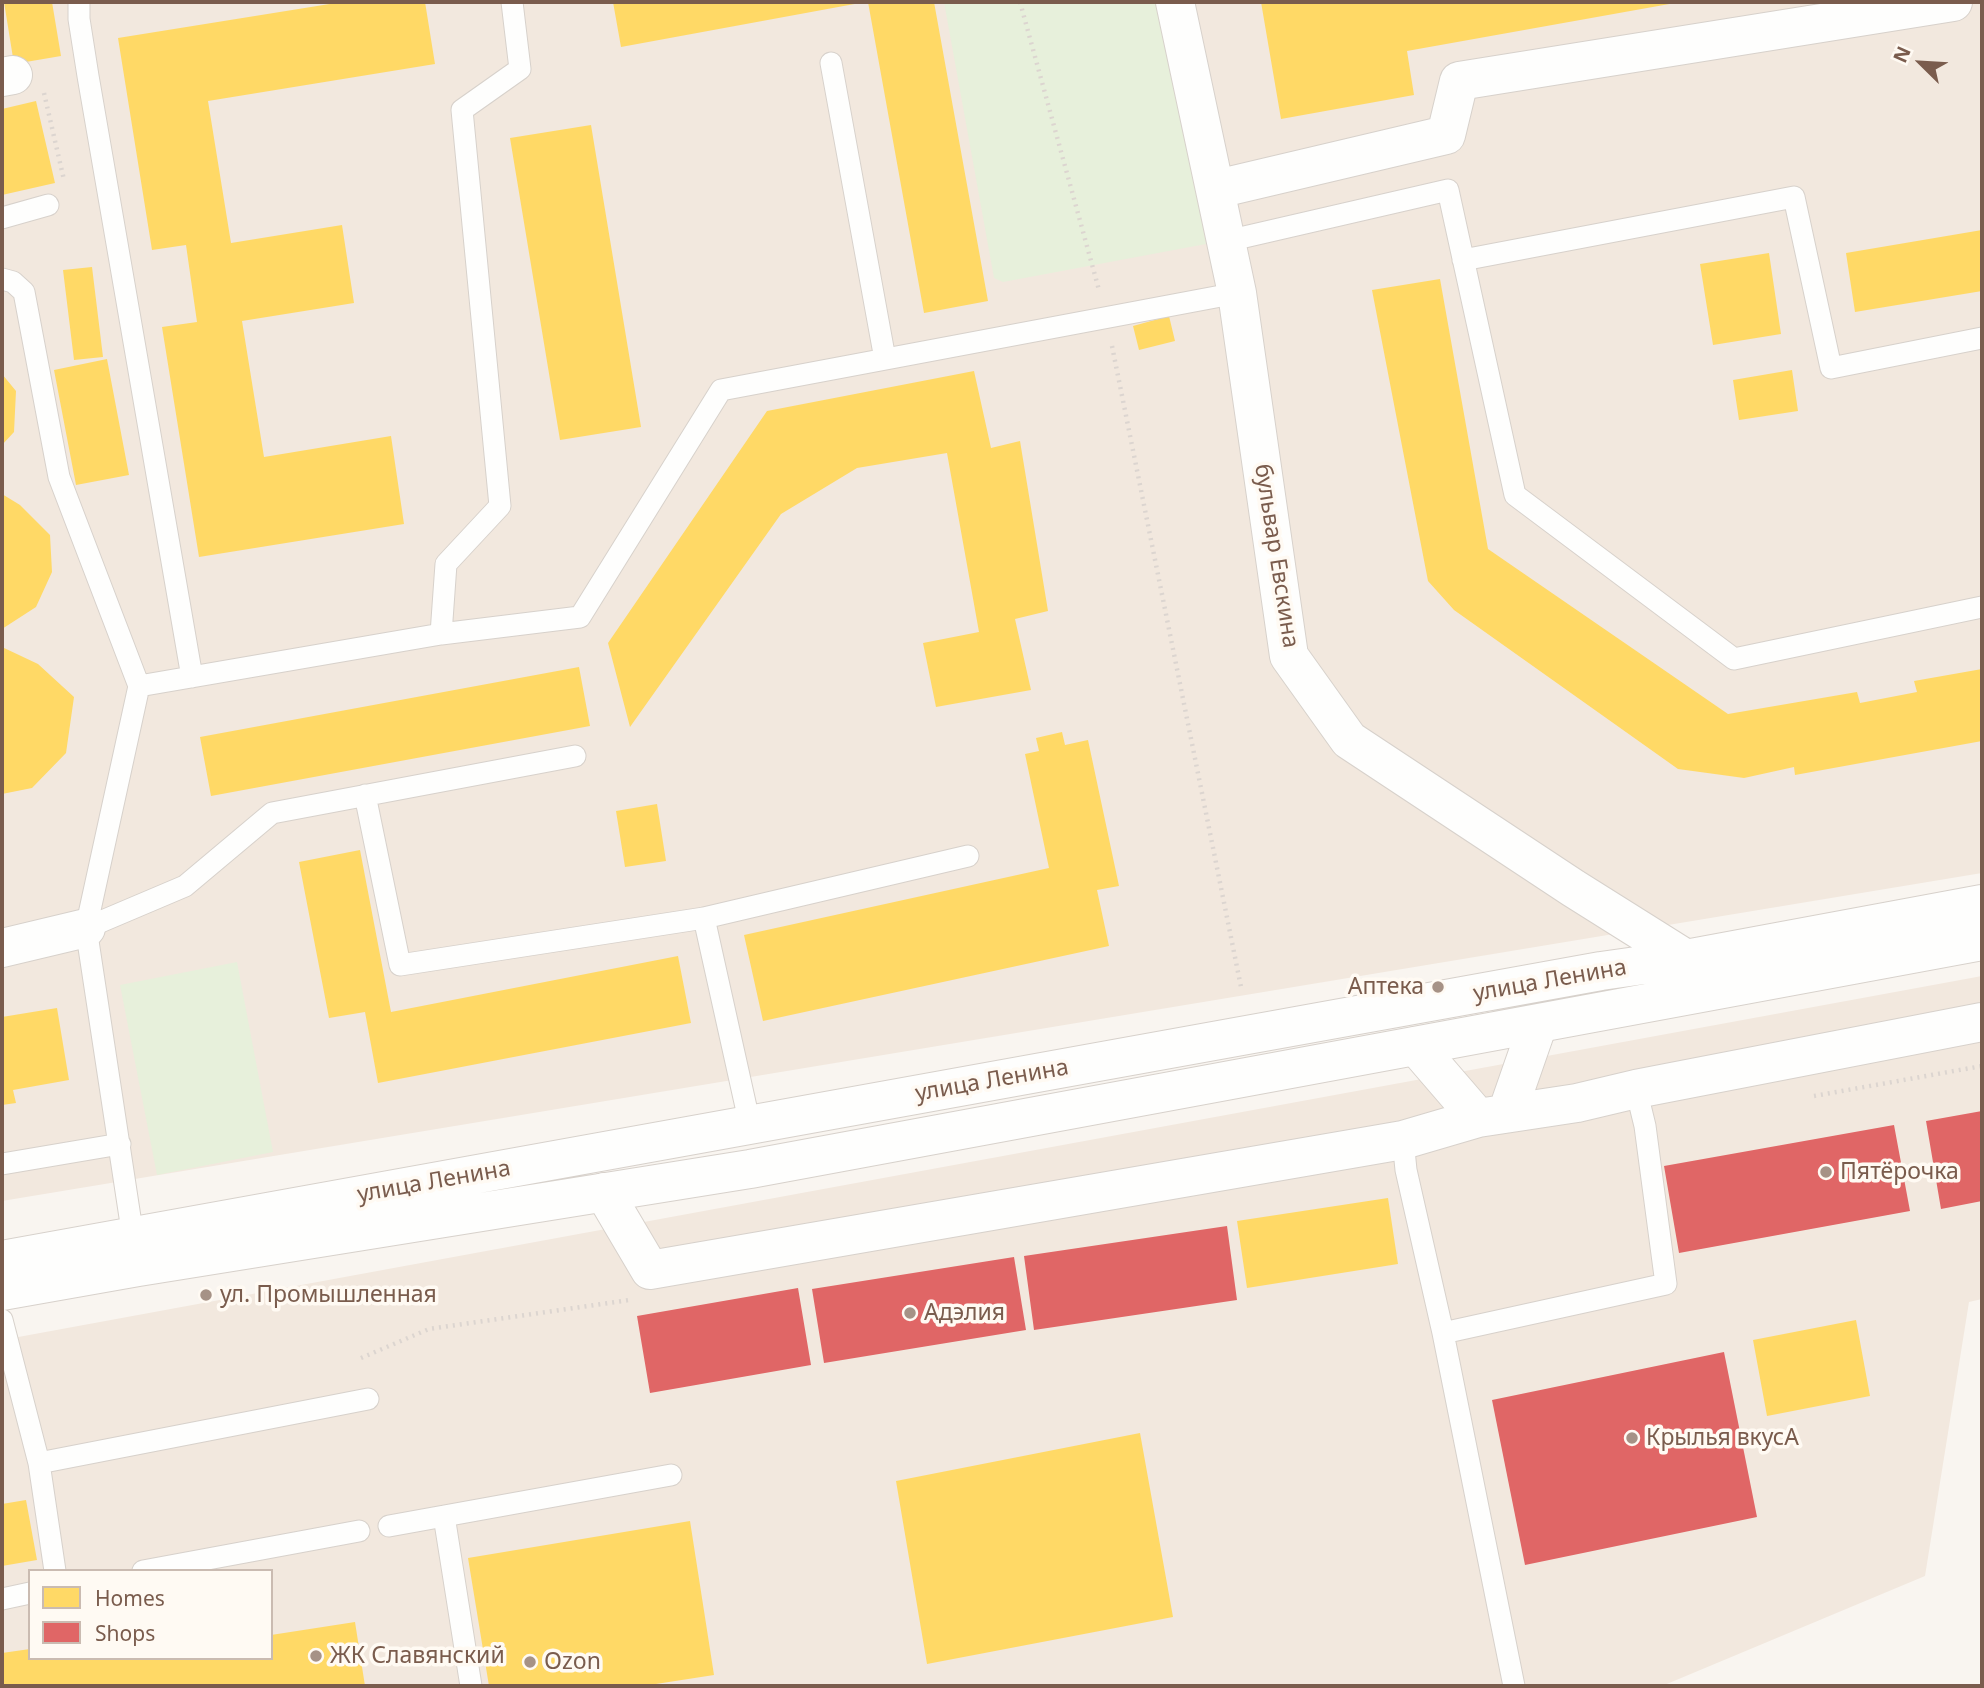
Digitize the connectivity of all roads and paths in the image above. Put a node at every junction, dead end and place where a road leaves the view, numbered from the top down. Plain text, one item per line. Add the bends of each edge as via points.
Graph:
1 (79, 2) edge
2 (512, 2) edge
3 (1020, 2) edge
4 (1175, 2) edge
5 (1953, 2) edge
6 (831, 63) dead end
7 (8, 76) edge
8 (1217, 190) junction
9 (48, 205) joint
10 (2, 218) edge
11 (1227, 241) junction
12 (1463, 260) junction
13 (2, 279) edge
14 (1237, 293) junction
15 (1107, 317) junction
16 (1982, 338) edge
17 (885, 359) junction
18 (1982, 607) edge
19 (441, 634) junction
20 (192, 677) junction
21 (139, 686) junction
22 (575, 756) dead end
23 (365, 795) junction
24 (968, 856) dead end
25 (1982, 904) edge
26 (704, 918) junction
27 (86, 928) junction
28 (1982, 941) edge
29 (2, 948) edge
30 (1686, 959) junction
31 (1241, 987) dead end
32 (1982, 1022) edge
33 (1538, 1024) junction
34 (1416, 1046) junction
35 (1636, 1089) junction
36 (1492, 1115) junction
37 (750, 1125) junction
38 (1403, 1140) junction
39 (120, 1144) junction
40 (2, 1164) edge
41 (604, 1192) junction
42 (133, 1237) junction
43 (2, 1260) edge
44 (2, 1291) edge
45 (2, 1320) edge
46 (1443, 1333) junction
47 (368, 1399) dead end
48 (39, 1463) junction
49 (671, 1475) dead end
50 (444, 1516) junction
51 (389, 1526) dead end
52 (359, 1531) dead end
53 (55, 1569) edge
54 (154, 1569) edge
55 (28, 1593) edge
56 (2, 1599) edge
57 (471, 1686) edge
58 (1514, 1686) edge

1 - 20 lane
2 - 19 lane via 520,69 462,110 500,506 446,564
3 - 15 path
4 - 8 street, бульвар Евскина
5 - 8 street via 1459,81 1446,135
6 - 17 lane
7 - 9 path via 25,73 43,90 65,184 60,197
8 - 11 street, бульвар Евскина
9 - 10 lane
11 - 12 lane via 1448,190
11 - 14 street, бульвар Евскина
12 - 16 lane via 1794,197 1831,368
12 - 18 lane via 1515,495 1734,659
13 - 21 lane via 24,292 66,501
14 - 15 lane
14 - 30 street, бульвар Евскина via 1289,656 1349,740
15 - 17 lane
15 - 31 path
17 - 19 lane via 721,390 580,617
19 - 20 lane
20 - 21 lane
21 - 27 lane
22 - 23 lane
23 - 26 lane via 400,965
23 - 27 lane via 272,813 185,886
24 - 26 lane
25 - 30 street, улица Ленина
26 - 37 lane
27 - 29 street
27 - 39 lane
28 - 33 street, улица Ленина
30 - 37 street, улица Ленина
32 - 35 street
33 - 34 street, улица Ленина
33 - 36 street
34 - 36 street
34 - 41 street, улица Ленина
35 - 36 street
35 - 46 lane via 1666,1284
36 - 38 street
37 - 42 street, улица Ленина
38 - 41 street via 650,1270
38 - 46 lane
39 - 40 lane
39 - 42 lane
41 - 44 street, улица Ленина
42 - 43 street, улица Ленина
45 - 48 lane
46 - 58 lane
47 - 48 lane
48 - 53 lane
49 - 50 lane
50 - 51 lane
50 - 57 lane
52 - 54 lane
55 - 56 lane

